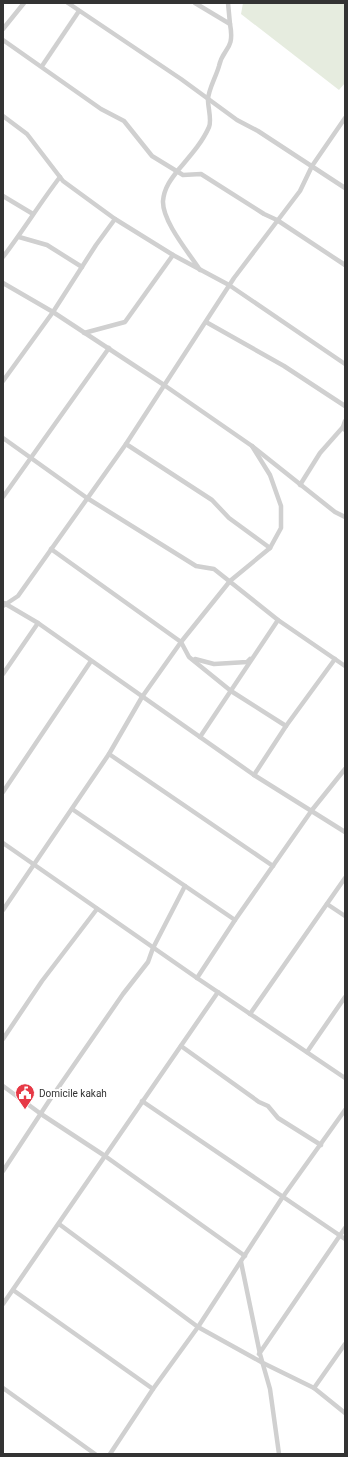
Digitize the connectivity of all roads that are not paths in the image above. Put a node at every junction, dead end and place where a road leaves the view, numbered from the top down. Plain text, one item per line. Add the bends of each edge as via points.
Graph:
1 (24, 3) edge
2 (68, 3) edge
3 (195, 3) edge
4 (228, 3) edge
5 (79, 11) junction
6 (230, 24) junction
7 (3, 29) edge
8 (3, 40) edge
9 (42, 66) junction
10 (208, 98) junction
11 (3, 116) edge
12 (344, 120) edge
13 (312, 166) junction
14 (177, 172) junction
15 (60, 177) junction
16 (345, 188) edge
17 (3, 196) edge
18 (32, 214) junction
19 (115, 219) junction
20 (277, 220) junction
21 (19, 237) junction
22 (173, 255) junction
23 (3, 257) edge
24 (345, 265) edge
25 (82, 267) junction
26 (201, 271) junction
27 (3, 283) edge
28 (229, 285) junction
29 (53, 312) junction
30 (206, 322) junction
31 (84, 333) junction
32 (109, 348) junction
33 (345, 364) edge
34 (3, 381) edge
35 (164, 385) junction
36 (345, 406) edge
37 (345, 422) edge
38 (344, 429) edge
39 (3, 438) edge
40 (126, 444) junction
41 (252, 446) junction
42 (30, 457) junction
43 (300, 484) junction
44 (3, 497) edge
45 (87, 498) junction
46 (345, 517) edge
47 (270, 548) junction
48 (51, 549) junction
49 (230, 580) junction
50 (4, 604) edge
51 (278, 620) junction
52 (38, 623) junction
53 (181, 642) junction
54 (253, 657) junction
55 (193, 659) junction
56 (335, 659) junction
57 (91, 661) junction
58 (345, 666) edge
59 (3, 674) edge
60 (231, 691) junction
61 (142, 697) junction
62 (286, 726) junction
63 (200, 737) junction
64 (109, 754) junction
65 (345, 769) edge
66 (254, 775) junction
67 (3, 792) edge
68 (72, 809) junction
69 (312, 810) junction
70 (345, 832) edge
71 (3, 843) edge
72 (35, 864) junction
73 (273, 866) junction
74 (345, 878) edge
75 (186, 886) junction
76 (327, 904) junction
77 (97, 908) junction
78 (3, 910) edge
79 (345, 916) edge
80 (235, 920) junction
81 (153, 948) junction
82 (197, 978) junction
83 (218, 992) junction
84 (345, 997) edge
85 (250, 1014) junction
86 (3, 1039) edge
87 (180, 1046) junction
88 (307, 1052) junction
89 (345, 1078) edge
90 (3, 1086) edge
91 (142, 1101) junction
92 (345, 1110) edge
93 (41, 1114) junction
94 (321, 1145) junction
95 (105, 1156) junction
96 (3, 1171) edge
97 (282, 1198) junction
98 (59, 1224) junction
99 (345, 1228) edge
100 (340, 1235) junction
101 (345, 1239) edge
102 (245, 1256) junction
103 (242, 1262) junction
104 (14, 1290) junction
105 (3, 1304) edge
106 (198, 1327) junction
107 (345, 1344) edge
108 (260, 1354) junction
109 (256, 1359) junction
110 (263, 1363) junction
111 (3, 1388) edge
112 (314, 1388) junction
113 (153, 1389) junction
114 (345, 1413) edge
115 (95, 1454) edge
116 (110, 1454) edge
117 (279, 1454) edge

1 - 7 street
2 - 5 street
3 - 6 street
4 - 6 street
5 - 9 street
5 - 10 street
6 - 10 street via 230,46 219,63
8 - 9 street
9 - 14 street via 101,109 124,121 152,156
10 - 13 street via 237,120
10 - 14 street via 210,125 202,140
11 - 15 street via 27,134
12 - 13 street
13 - 16 street
13 - 20 street via 300,190
14 - 20 street via 183,175 201,174
14 - 26 street via 166,190 163,202 166,214
15 - 18 street
15 - 19 street
17 - 18 street
18 - 21 street
19 - 22 street
19 - 25 street
20 - 24 street
20 - 28 street
21 - 23 street
21 - 25 street via 47,245
22 - 26 street
22 - 31 street via 126,322
25 - 29 street
26 - 28 street
27 - 29 street
28 - 30 street
28 - 33 street
29 - 31 street
29 - 34 street
30 - 35 street
30 - 36 street via 284,366
31 - 32 street
32 - 35 street
32 - 42 street
35 - 40 street
35 - 41 street
37 - 38 street
38 - 43 street via 320,452
39 - 42 street
40 - 45 street
40 - 47 street via 212,500 229,518
41 - 43 street
41 - 47 street via 270,475 281,506 281,528
42 - 44 street
42 - 45 street
43 - 46 street
45 - 48 street
45 - 49 street via 196,566 214,569
47 - 49 street
48 - 50 street via 18,596
48 - 53 street
49 - 51 street
49 - 53 street
50 - 52 street
51 - 54 street
51 - 56 street
52 - 57 street
52 - 59 street
53 - 55 street
53 - 61 street
54 - 55 street via 247,662 214,664
54 - 60 street
55 - 60 street
56 - 58 street
56 - 62 street
57 - 61 street
57 - 67 street
60 - 62 street
60 - 63 street
61 - 63 street
61 - 64 street
62 - 66 street
63 - 66 street
64 - 68 street
64 - 73 street
65 - 69 street
66 - 69 street
68 - 72 street
68 - 75 street
69 - 70 street
69 - 73 street
71 - 72 street
72 - 77 street
72 - 78 street
73 - 80 street
74 - 76 street
75 - 80 street
75 - 81 street
76 - 79 street
76 - 85 street
77 - 81 street
77 - 86 street via 42,981
80 - 82 street
81 - 82 street
81 - 93 street via 148,962 123,994
82 - 83 street
83 - 85 street
83 - 87 street
84 - 88 street
85 - 88 street
87 - 91 street
87 - 94 street via 268,1106 278,1118
88 - 89 street
90 - 93 street
91 - 95 street
91 - 97 street
92 - 94 street
93 - 95 street
93 - 96 street
94 - 97 street
95 - 98 street
95 - 102 street
97 - 100 street
97 - 102 street
98 - 104 street
98 - 106 street
99 - 100 street
100 - 101 street
100 - 108 street
102 - 103 street
103 - 106 street
103 - 108 street
104 - 105 street
104 - 113 street
106 - 109 street
106 - 113 street
107 - 112 street
108 - 109 street
108 - 110 street
109 - 110 street
110 - 112 street
110 - 117 street via 270,1389
111 - 115 street
112 - 114 street
113 - 116 street

